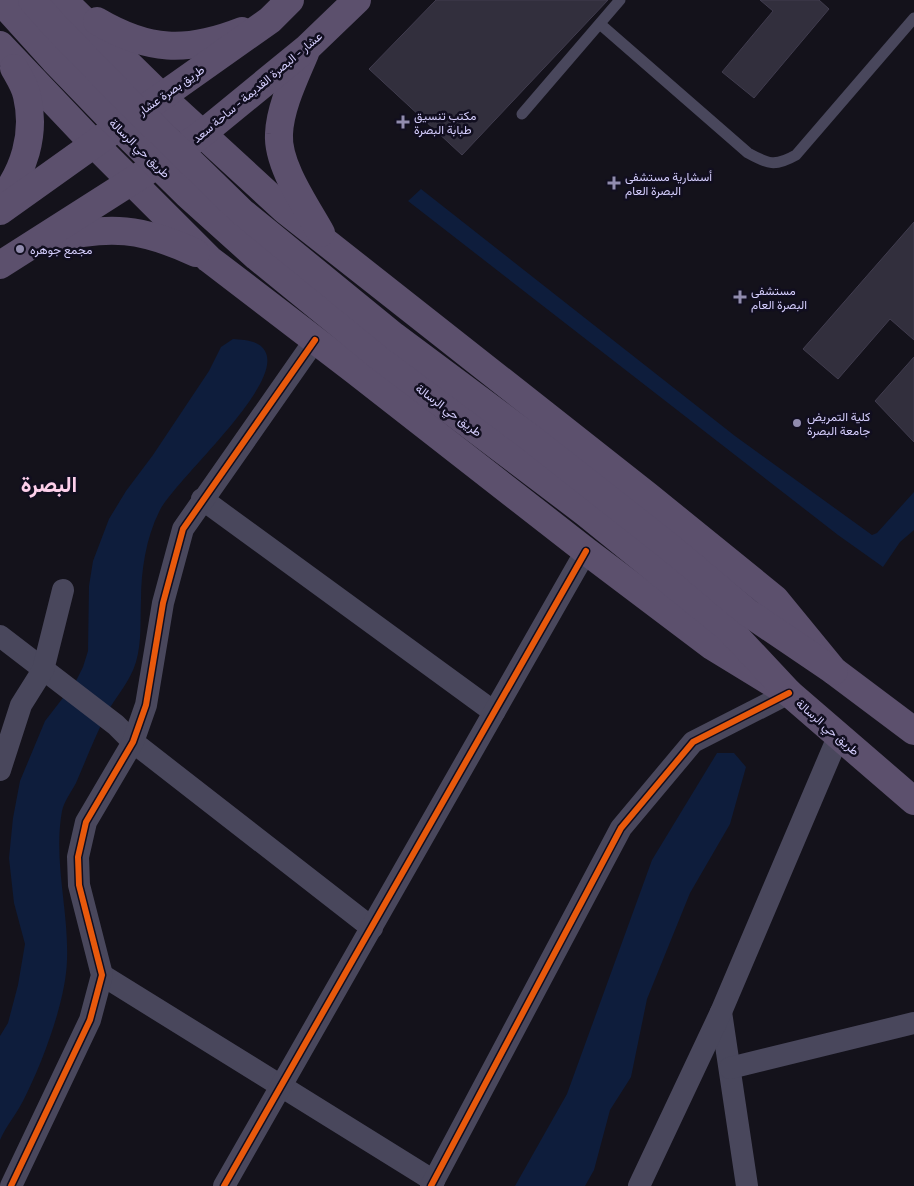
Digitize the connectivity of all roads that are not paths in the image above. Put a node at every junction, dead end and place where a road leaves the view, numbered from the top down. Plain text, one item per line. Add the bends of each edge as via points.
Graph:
1 (0, 0) edge
2 (32, 0) edge
3 (290, 0) edge
4 (357, 0) edge
5 (620, 0) edge
6 (64, 1) edge
7 (914, 18) edge
8 (271, 19) junction
9 (600, 24) junction
10 (307, 48) junction
11 (1, 49) edge
12 (162, 97) junction
13 (522, 114) dead end
14 (202, 134) junction
15 (94, 144) junction
16 (132, 182) junction
17 (0, 201) edge
18 (0, 211) edge
19 (34, 243) junction
20 (326, 243) junction
21 (209, 259) junction
22 (0, 265) edge
23 (315, 340) junction
24 (202, 499) junction
25 (586, 550) junction
26 (64, 590) dead end
27 (0, 636) edge
28 (834, 671) junction
29 (51, 676) junction
30 (789, 693) junction
31 (494, 712) junction
32 (914, 730) edge
33 (838, 737) junction
34 (133, 742) junction
35 (0, 770) edge
36 (914, 801) edge
37 (372, 928) junction
38 (102, 975) junction
39 (722, 1012) junction
40 (914, 1023) edge
41 (730, 1068) junction
42 (281, 1086) junction
43 (432, 1183) edge
44 (11, 1186) edge
45 (224, 1186) edge
46 (639, 1186) edge
47 (747, 1186) edge

1 - 30 main road, طريق حي الرسالة, bridge via 112,120 257,258 376,354 586,513 728,628
2 - 28 main road, طريق حي الرسالة, bridge via 128,102 242,212 394,336 548,452 747,612
3 - 8 main road, طريق بصرة عشار
4 - 10 main road, عشار - البصرة القديمة - ساحة سعد
5 - 9 lane
6 - 8 main road via 125,36 161,45 199,44
6 - 12 main road, طريق حي الرسالة
7 - 9 lane via 796,155 783,162 764,162 748,153
8 - 12 main road, طريق بصرة عشار
9 - 13 lane
10 - 14 main road, عشار - البصرة القديمة - ساحة سعد
10 - 20 main road via 287,95 279,134 282,156
11 - 15 main road
11 - 17 main road via 27,95 30,124 20,171
12 - 14 main road, طريق حي الرسالة
12 - 15 main road, طريق بصرة عشار
14 - 16 main road, عشار - البصرة القديمة - ساحة سعد
14 - 20 main road, طريق حي الرسالة
15 - 16 main road
15 - 18 main road, طريق بصرة عشار
16 - 19 main road, عشار - البصرة القديمة - ساحة سعد
16 - 21 main road
19 - 21 main road via 77,233 124,231 169,241
19 - 22 main road, عشار - البصرة القديمة - ساحة سعد
20 - 28 main road, طريق حي الرسالة via 775,599
21 - 23 main road
23 - 24 street
23 - 25 main road
24 - 31 street
24 - 34 street via 183,529 176,551 155,642 146,705
25 - 30 main road via 712,646
25 - 31 street
26 - 29 street
27 - 29 street
28 - 32 main road, طريق حي الرسالة
29 - 34 street via 116,725
29 - 35 street via 21,705
30 - 33 main road, طريق حي الرسالة
30 - 43 street via 693,742 621,828
31 - 37 street
33 - 36 main road, طريق حي الرسالة
33 - 39 street
34 - 37 street
34 - 38 street via 86,822 78,857 79,885
37 - 42 street
38 - 42 street
38 - 44 street via 90,1020
39 - 41 street
39 - 46 street
40 - 41 street
41 - 47 street
42 - 43 street
42 - 45 street

